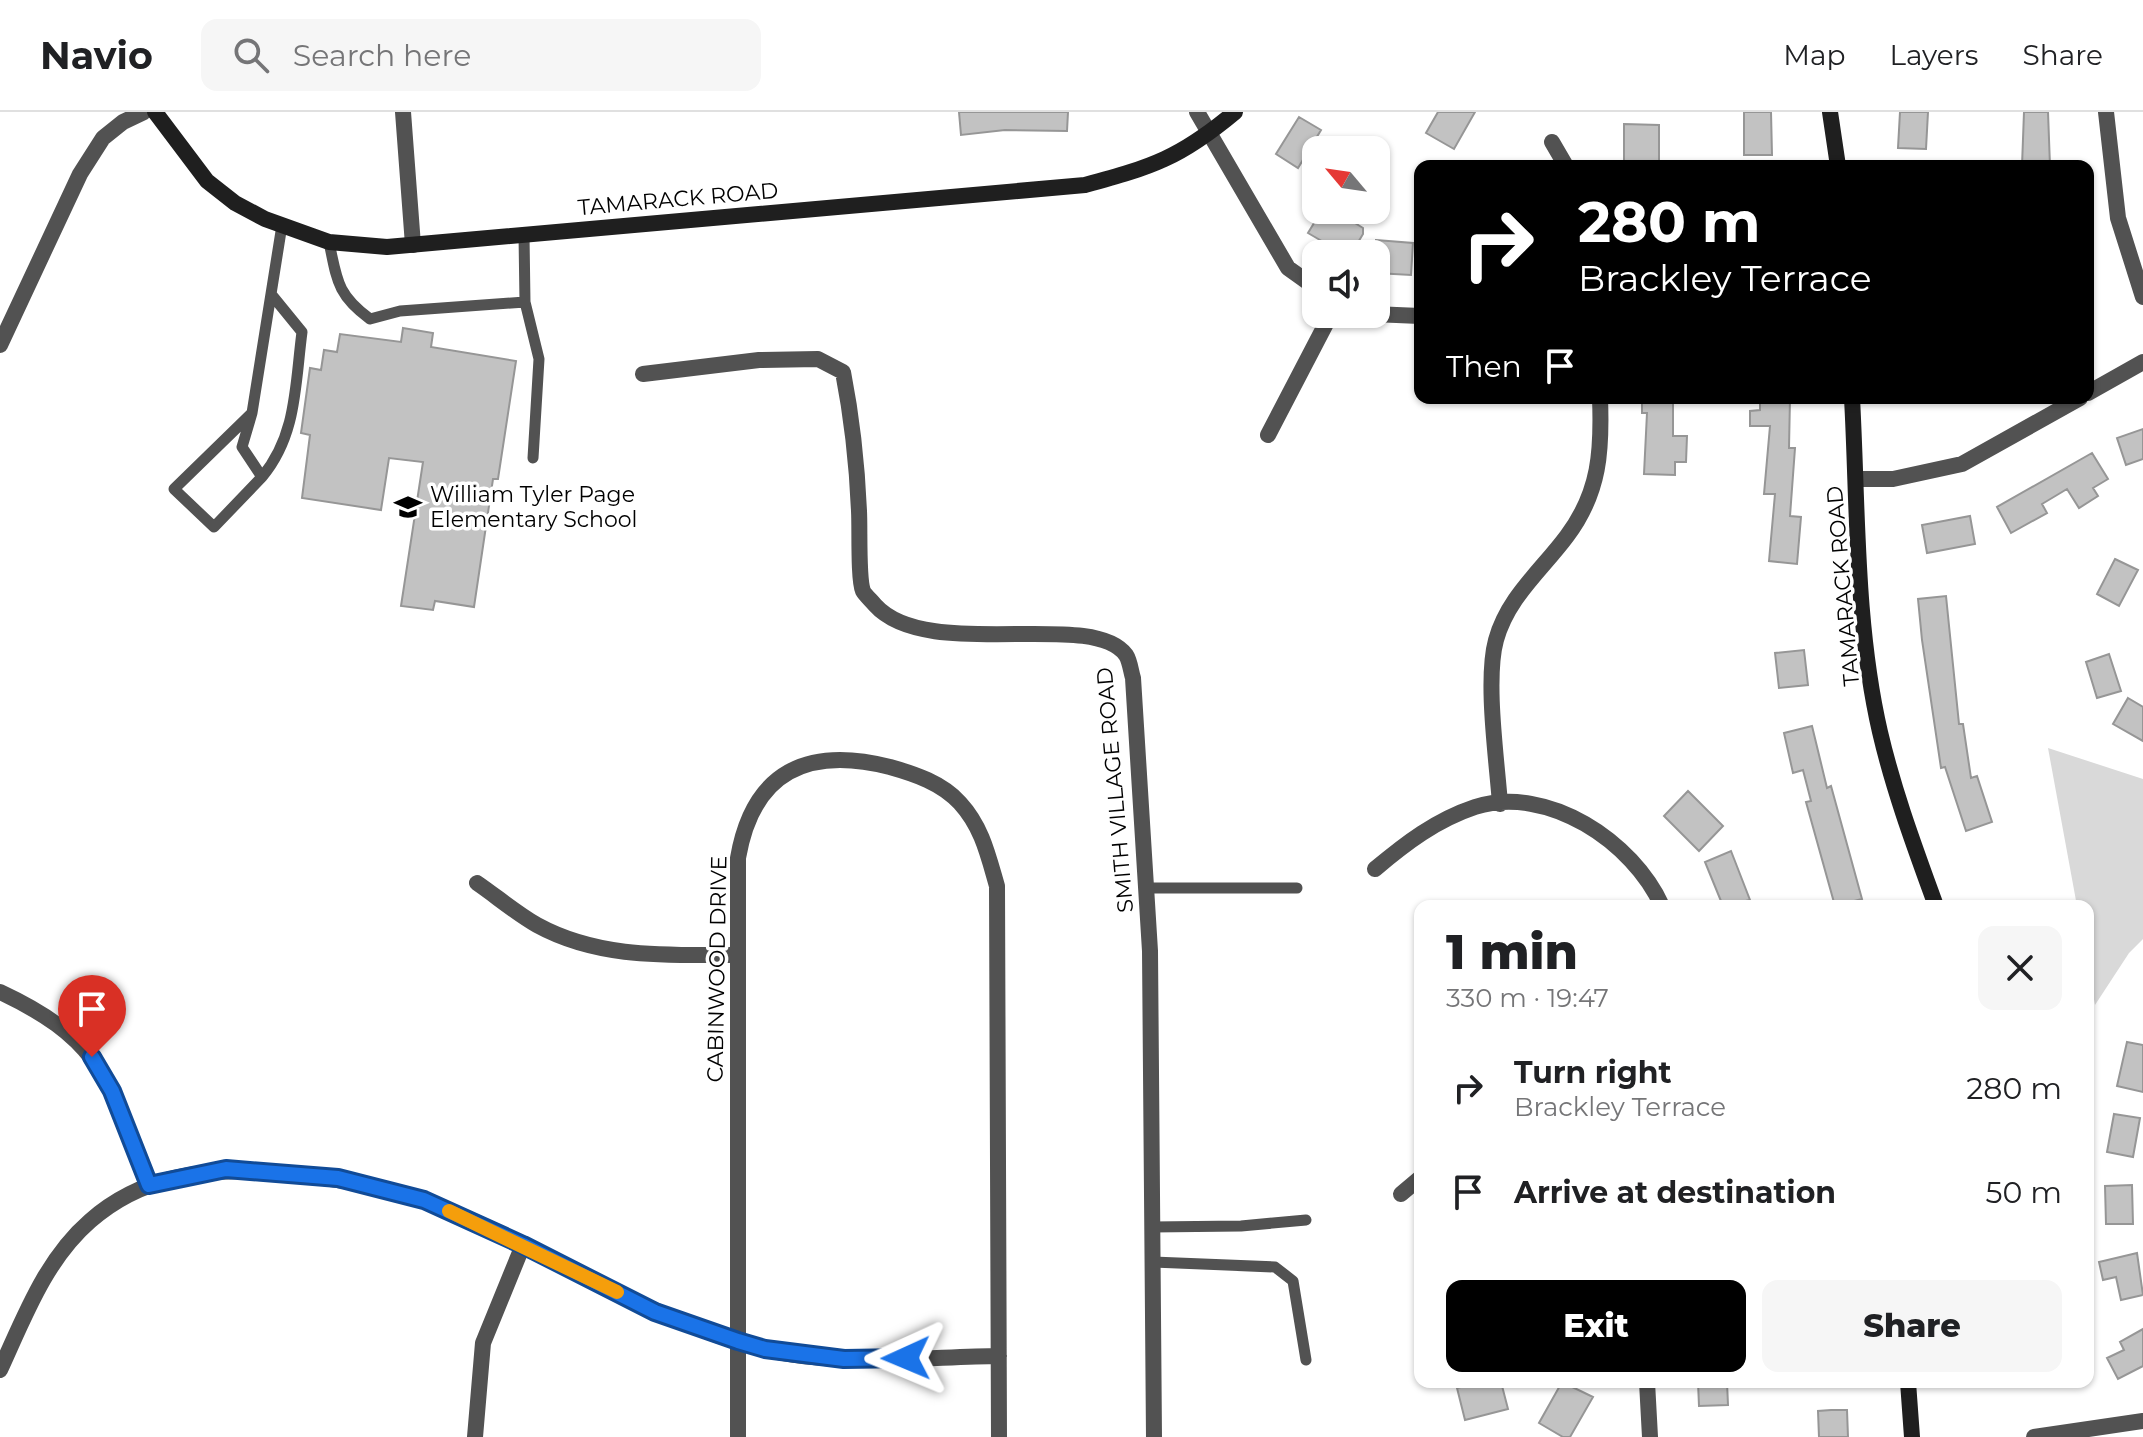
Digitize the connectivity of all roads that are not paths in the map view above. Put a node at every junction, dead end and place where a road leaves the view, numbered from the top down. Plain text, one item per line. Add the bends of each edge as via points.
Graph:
1 (144, 112) edge
2 (155, 112) edge
3 (403, 112) edge
4 (1197, 112) edge
5 (1235, 112) edge
6 (1830, 112) edge
7 (2106, 112) edge
8 (1209, 133) junction
9 (1552, 142) dead end
10 (1562, 160) edge
11 (1837, 160) edge
12 (282, 225) junction
13 (524, 235) junction
14 (329, 242) junction
15 (413, 245) junction
16 (1302, 278) edge
17 (271, 294) junction
18 (2143, 297) edge
19 (525, 302) junction
20 (1390, 315) edge
21 (1414, 316) edge
22 (1324, 328) edge
23 (0, 345) edge
24 (2143, 362) edge
25 (643, 374) dead end
26 (2094, 390) edge
27 (1600, 404) edge
28 (1852, 404) edge
29 (2069, 404) edge
30 (252, 413) junction
31 (1268, 435) dead end
32 (533, 458) dead end
33 (262, 477) junction
34 (1856, 479) junction
35 (1500, 804) junction
36 (1375, 869) dead end
37 (477, 883) dead end
38 (1146, 888) junction
39 (1297, 888) dead end
40 (1659, 900) edge
41 (1934, 900) edge
42 (736, 955) junction
43 (0, 992) edge
44 (1414, 1183) edge
45 (149, 1185) junction
46 (1401, 1194) dead end
47 (1306, 1220) dead end
48 (1152, 1227) junction
49 (523, 1245) junction
50 (1153, 1262) junction
51 (738, 1341) junction
52 (999, 1356) junction
53 (1306, 1360) dead end
54 (0, 1370) edge
55 (1647, 1388) edge
56 (1908, 1388) edge
57 (2143, 1421) edge
58 (475, 1437) edge
59 (738, 1437) edge
60 (999, 1437) edge
61 (1154, 1437) edge
62 (1650, 1437) edge
63 (1912, 1437) edge
64 (2034, 1437) edge

1 - 23 street via 103,138 80,174
2 - 12 street, TAMARACK ROAD via 207,181 235,203
3 - 15 street
4 - 8 street
5 - 8 street, TAMARACK ROAD
6 - 11 street
7 - 18 street via 2118,218
8 - 13 street, TAMARACK ROAD via 1149,168 1085,185
8 - 16 street via 1288,268
9 - 10 street
12 - 14 street, TAMARACK ROAD
12 - 17 lane
13 - 15 street, TAMARACK ROAD
13 - 19 lane
14 - 15 street, TAMARACK ROAD
14 - 19 lane via 339,290 370,319 400,311
17 - 30 lane
17 - 33 lane via 302,332 289,428 281,455
19 - 32 lane via 539,359
20 - 21 street
22 - 31 street
24 - 26 street
25 - 38 street, SMITH VILLAGE ROAD via 759,360 818,359 843,372 855,449 863,591 885,615 913,627 962,634 1087,638 1110,643 1127,656 1133,678
27 - 35 street via 1602,451 1585,509 1521,588 1495,641
28 - 34 street, TAMARACK ROAD
29 - 34 street via 1962,464 1893,479
30 - 33 lane via 242,447
30 - 33 lane via 174,489 214,527
34 - 41 street, TAMARACK ROAD via 1866,645 1879,729
35 - 36 street via 1477,806 1423,830
35 - 40 street via 1523,802 1574,818 1617,844
37 - 42 street via 537,925 585,945 637,955
38 - 39 lane
38 - 48 street, SMITH VILLAGE ROAD
42 - 51 street, CABINWOOD DRIVE
42 - 52 street, CABINWOOD DRIVE via 744,823 774,781 825,758 863,761 920,775 958,800 981,830 997,886
43 - 45 street via 69,1031 92,1057 112,1091
44 - 46 street
45 - 49 street via 226,1169 338,1178 424,1200
45 - 54 street via 89,1222 44,1276
47 - 48 lane
48 - 50 street, SMITH VILLAGE ROAD
49 - 51 street via 655,1312
49 - 58 street via 483,1343
50 - 53 lane via 1275,1267 1293,1281
50 - 61 street, SMITH VILLAGE ROAD
51 - 52 street via 844,1359
51 - 59 street, CABINWOOD DRIVE
52 - 60 street, CABINWOOD DRIVE
55 - 62 street
56 - 63 street
57 - 64 street

